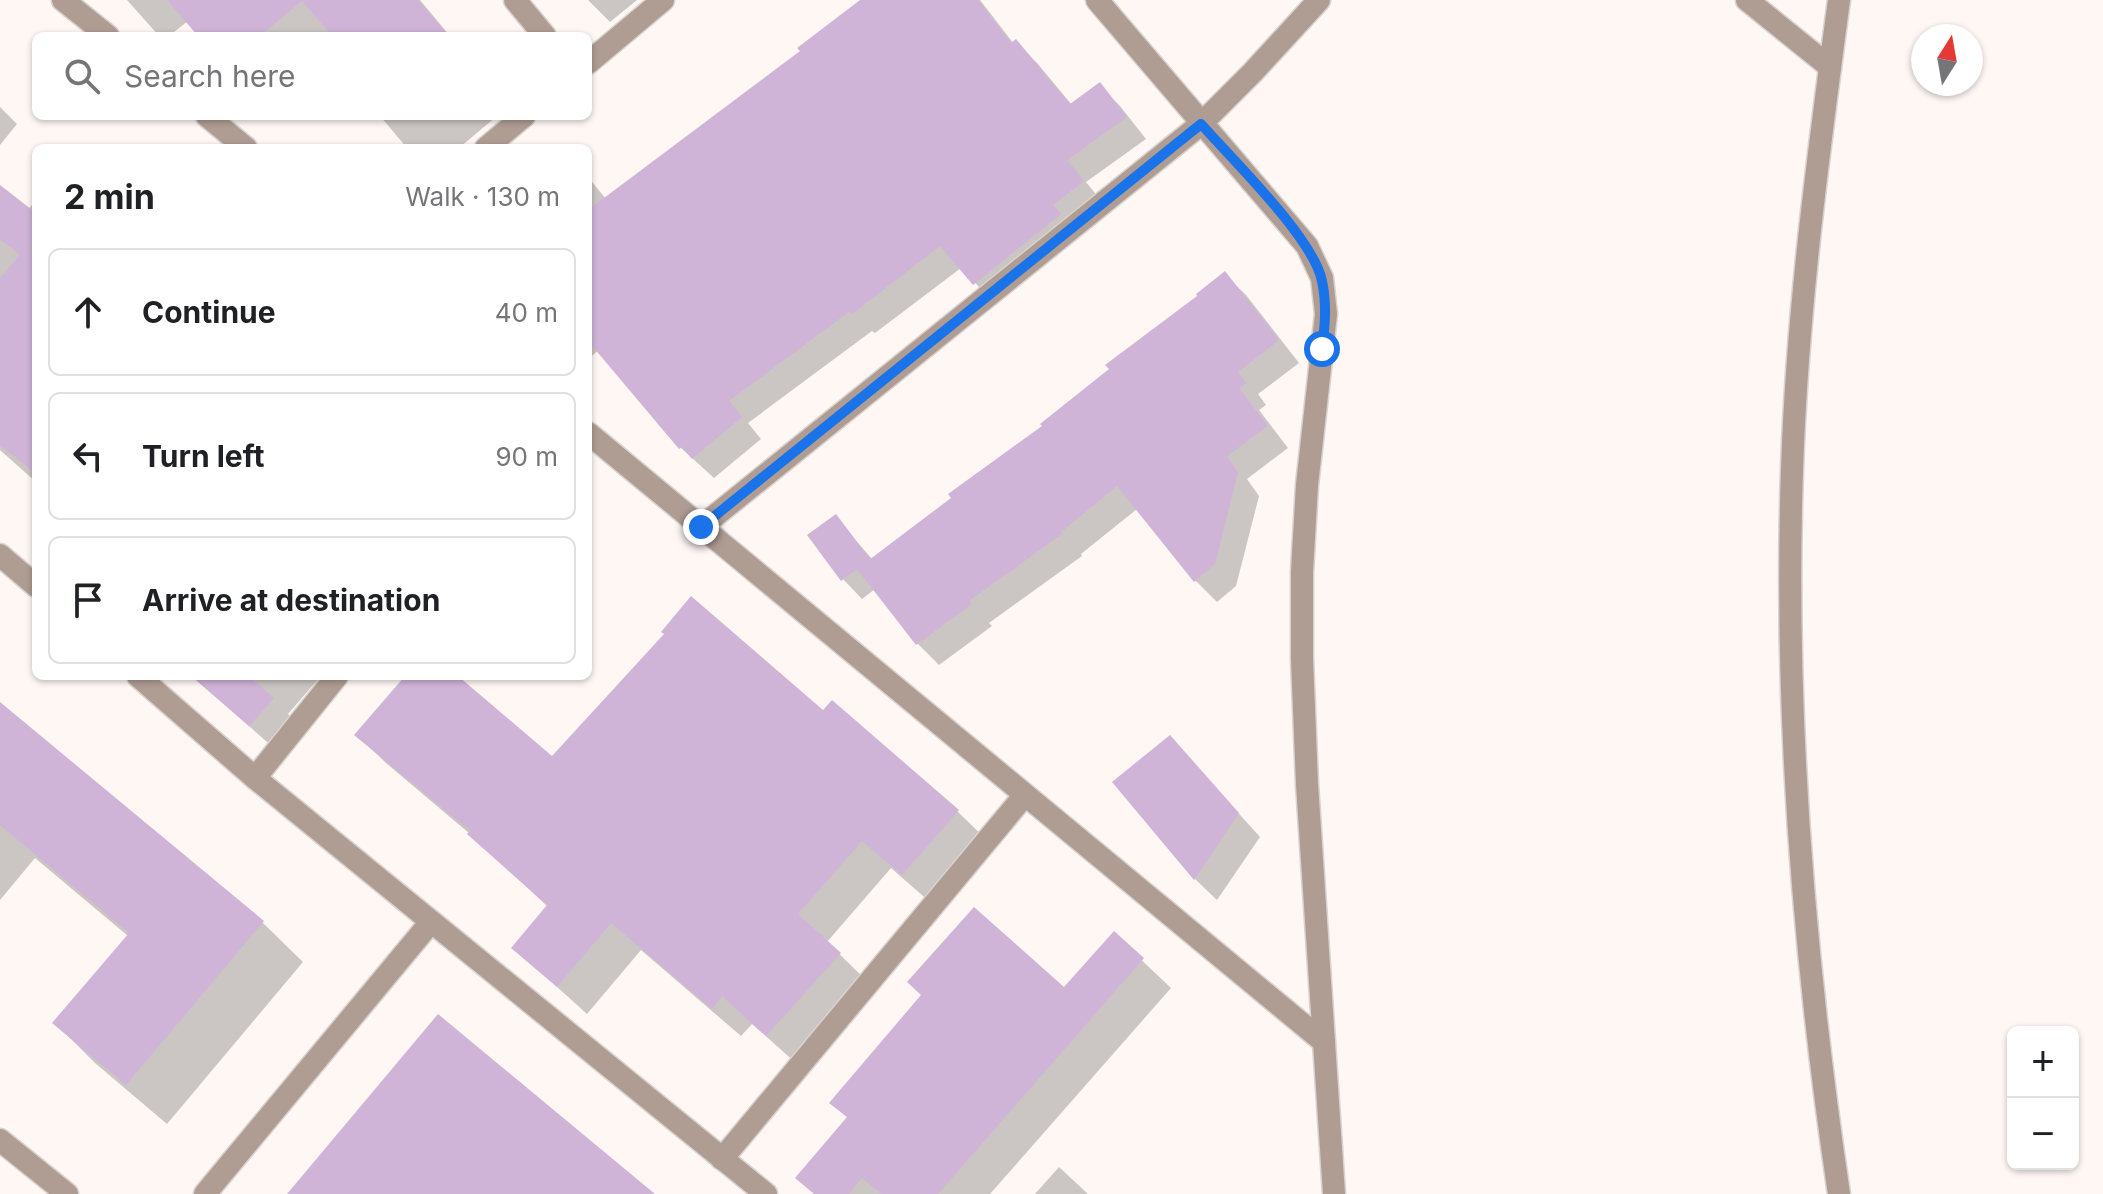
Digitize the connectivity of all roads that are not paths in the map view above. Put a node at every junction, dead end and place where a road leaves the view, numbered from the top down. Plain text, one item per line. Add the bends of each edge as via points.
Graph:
1 (63, 0) edge
2 (515, 0) edge
3 (663, 0) edge
4 (1097, 0) edge
5 (1319, 0) edge
6 (1747, 0) edge
7 (1839, 0) edge
8 (103, 32) edge
9 (542, 32) edge
10 (592, 60) edge
11 (1830, 67) junction
12 (212, 120) edge
13 (519, 120) edge
14 (1201, 124) junction
15 (241, 144) edge
16 (491, 144) edge
17 (592, 436) edge
18 (701, 527) junction
19 (0, 555) edge
20 (32, 583) edge
21 (143, 680) edge
22 (334, 680) edge
23 (255, 778) junction
24 (1024, 796) junction
25 (430, 923) junction
26 (1324, 1042) junction
27 (0, 1140) edge
28 (722, 1159) junction
29 (67, 1194) edge
30 (205, 1194) edge
31 (766, 1194) edge
32 (1334, 1194) edge
33 (1839, 1194) edge

1 - 8 street
2 - 9 street
3 - 10 street
4 - 14 street
5 - 14 street
6 - 11 street
7 - 11 street
11 - 33 street via 1800,344 1790,592 1799,841
12 - 15 street
13 - 16 street
14 - 18 street
14 - 26 street via 1307,246 1322,278 1326,314 1307,485 1302,658
17 - 18 street
18 - 24 street
19 - 20 street
21 - 23 street
22 - 23 street
23 - 25 street
24 - 26 street
24 - 28 street
25 - 28 street
25 - 30 street
26 - 32 street
27 - 29 street
28 - 31 street

